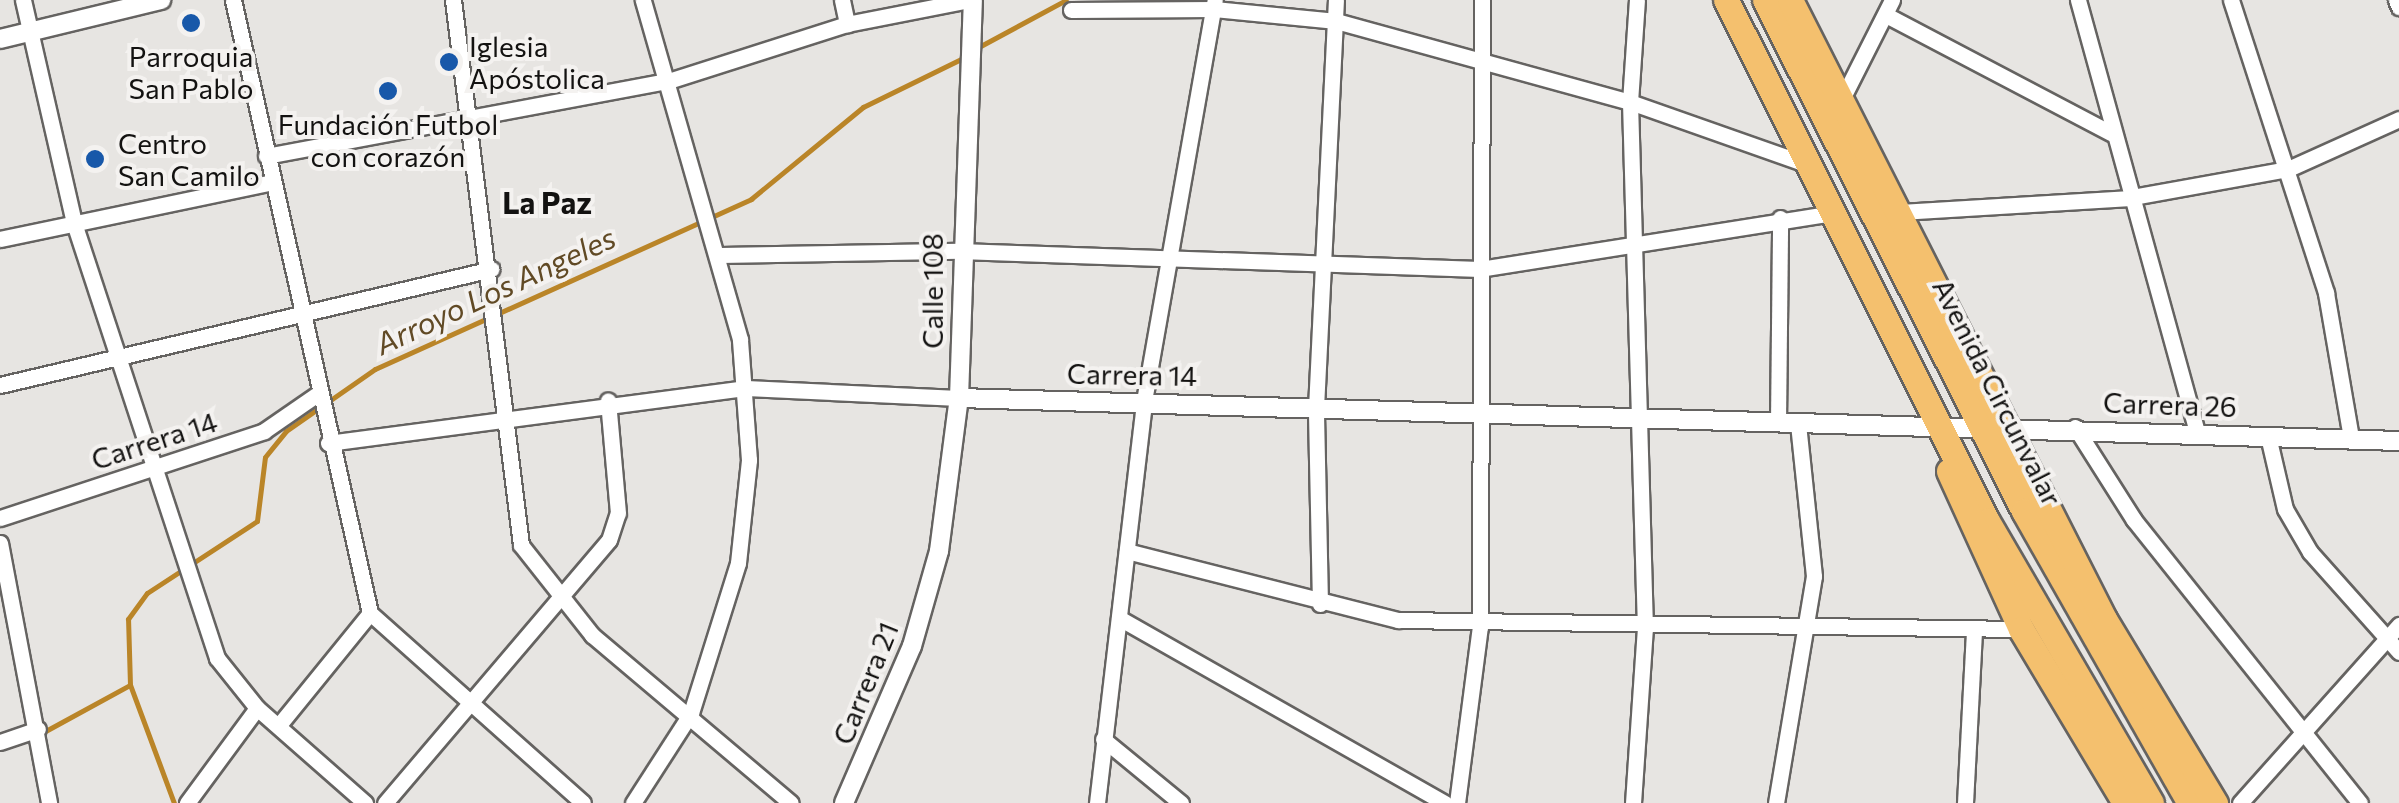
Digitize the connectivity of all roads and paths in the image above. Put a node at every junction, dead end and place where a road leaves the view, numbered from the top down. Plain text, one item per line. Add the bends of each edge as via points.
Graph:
1 (23, 0) edge
2 (161, 0) edge
3 (233, 0) edge
4 (453, 0) edge
5 (643, 0) edge
6 (842, 0) edge
7 (971, 0) edge
8 (1336, 0) edge
9 (1482, 0) edge
10 (1637, 0) edge
11 (1726, 0) edge
12 (1765, 0) edge
13 (1790, 0) edge
14 (2078, 0) edge
15 (2230, 0) edge
16 (2396, 0) edge
17 (1214, 4) edge
18 (1889, 7) edge
19 (2399, 8) edge
20 (1071, 10) dead end
21 (1336, 21) junction
22 (848, 24) junction
23 (30, 32) junction
24 (0, 39) edge
25 (1478, 56) junction
26 (668, 81) junction
27 (1842, 100) junction
28 (1630, 102) junction
29 (473, 112) junction
30 (2399, 119) edge
31 (2111, 133) junction
32 (266, 156) junction
33 (1809, 165) junction
34 (2288, 170) junction
35 (272, 182) junction
36 (2127, 198) junction
37 (1900, 212) junction
38 (1835, 213) junction
39 (1780, 218) junction
40 (74, 223) junction
41 (1633, 238) junction
42 (0, 239) edge
43 (959, 251) junction
44 (720, 255) junction
45 (1168, 262) junction
46 (1322, 268) junction
47 (492, 269) junction
48 (1480, 269) junction
49 (296, 313) junction
50 (115, 360) junction
51 (0, 385) edge
52 (746, 388) junction
53 (316, 397) junction
54 (959, 398) junction
55 (608, 400) junction
56 (1144, 401) junction
57 (1316, 408) junction
58 (506, 412) junction
59 (1480, 414) junction
60 (1642, 420) junction
61 (1938, 422) junction
62 (1778, 423) junction
63 (1798, 425) junction
64 (1994, 426) junction
65 (2075, 427) junction
66 (2197, 432) junction
67 (2268, 436) junction
68 (2351, 438) junction
69 (2399, 441) edge
70 (328, 442) junction
71 (152, 470) junction
72 (0, 518) edge
73 (0, 544) edge
74 (1127, 551) junction
75 (932, 582) joint
76 (563, 598) junction
77 (1320, 604) junction
78 (370, 613) junction
79 (1119, 618) junction
80 (2399, 625) edge
81 (1480, 626) junction
82 (1645, 628) junction
83 (1974, 629) junction
84 (2022, 629) junction
85 (1808, 631) junction
86 (2393, 647) edge
87 (464, 706) junction
88 (257, 708) junction
89 (691, 714) junction
90 (278, 725) junction
91 (40, 736) junction
92 (1103, 739) junction
93 (2302, 740) junction
94 (0, 742) edge
95 (189, 799) edge
96 (49, 803) edge
97 (365, 803) edge
98 (385, 803) edge
99 (583, 803) edge
100 (633, 803) edge
101 (791, 803) edge
102 (844, 803) edge
103 (1098, 803) edge
104 (1181, 803) edge
105 (1445, 803) edge
106 (1456, 803) edge
107 (1633, 803) edge
108 (1776, 803) edge
109 (1965, 803) edge
110 (2124, 803) edge
111 (2150, 803) edge
112 (2190, 803) edge
113 (2215, 803) edge
114 (2240, 803) edge
115 (2360, 803) edge

1 - 23 street
2 - 23 street
3 - 32 street
4 - 29 street
5 - 26 street
6 - 22 street
7 - 22 street
7 - 43 street, Calle 108
8 - 21 street
9 - 25 street
10 - 28 street
11 - 33 highway
12 - 64 highway, Avenida Circunvalar
13 - 27 highway
14 - 31 street
15 - 34 street
16 - 19 street
17 - 20 street
17 - 21 street
17 - 45 street
18 - 27 street
18 - 31 street
21 - 25 street
21 - 46 street
22 - 26 street
23 - 24 street
23 - 40 street
25 - 28 street
25 - 48 street
26 - 29 street
26 - 44 street
27 - 37 highway
28 - 33 street
28 - 41 street
29 - 32 street
29 - 47 street
30 - 34 street
31 - 36 street
32 - 35 street
33 - 38 highway
34 - 36 street
34 - 68 street via 2326,293
35 - 40 street
35 - 49 street
36 - 37 street
36 - 66 street
37 - 64 highway
38 - 39 street
38 - 61 highway
39 - 41 street
39 - 62 street
40 - 42 street
40 - 50 street
41 - 48 street
41 - 60 street
43 - 44 street
43 - 45 street
43 - 54 street, Calle 108
44 - 52 street
45 - 46 street
45 - 56 street
46 - 48 street
46 - 57 street
47 - 49 street
47 - 58 street
48 - 59 street
49 - 50 street
49 - 53 street
50 - 51 street
50 - 71 street
52 - 54 street, Carrera 14
52 - 55 street, Carrera 14
52 - 89 street via 748,512
53 - 70 street
53 - 71 street, Carrera 14 via 264,431
54 - 56 street, Carrera 14
54 - 75 street, Calle 108
55 - 58 street, Carrera 14
55 - 76 street via 618,513
56 - 57 street, Carrera 14
56 - 74 street
57 - 59 street, Carrera 14
57 - 77 street
58 - 70 street, Carrera 14
58 - 76 street via 516,528
59 - 60 street, Carrera 14
59 - 81 street
60 - 62 street, Carrera 14
60 - 82 street
61 - 63 street, Carrera 14
61 - 64 street, Carrera 26
61 - 84 highway via 1960,504
61 - 111 highway
62 - 63 street, Carrera 14
63 - 85 street via 1814,576
64 - 65 street, Carrera 26
64 - 112 highway, Avenida Circunvalar
64 - 113 highway
65 - 66 street, Carrera 26
65 - 93 street via 2134,520
66 - 67 street, Carrera 26
67 - 68 street, Carrera 26
67 - 86 street via 2284,509
68 - 69 street, Carrera 26
70 - 78 street
71 - 72 street, Carrera 14
71 - 88 street via 217,658
73 - 91 street
74 - 77 street
74 - 79 street
75 - 102 street, Carrera 21
76 - 87 street
76 - 89 street via 592,634
77 - 81 street
78 - 87 street
78 - 90 street
79 - 92 street
79 - 105 street
80 - 86 street
81 - 82 street
81 - 106 street
82 - 85 street
82 - 107 street
83 - 84 street
83 - 85 street
83 - 109 street
84 - 110 highway
85 - 108 street
86 - 93 street
87 - 98 street
87 - 99 street
88 - 90 street
88 - 95 street
89 - 100 street
89 - 101 street
90 - 97 street
91 - 94 street
91 - 96 street
92 - 103 street
92 - 104 street
93 - 114 street
93 - 115 street

